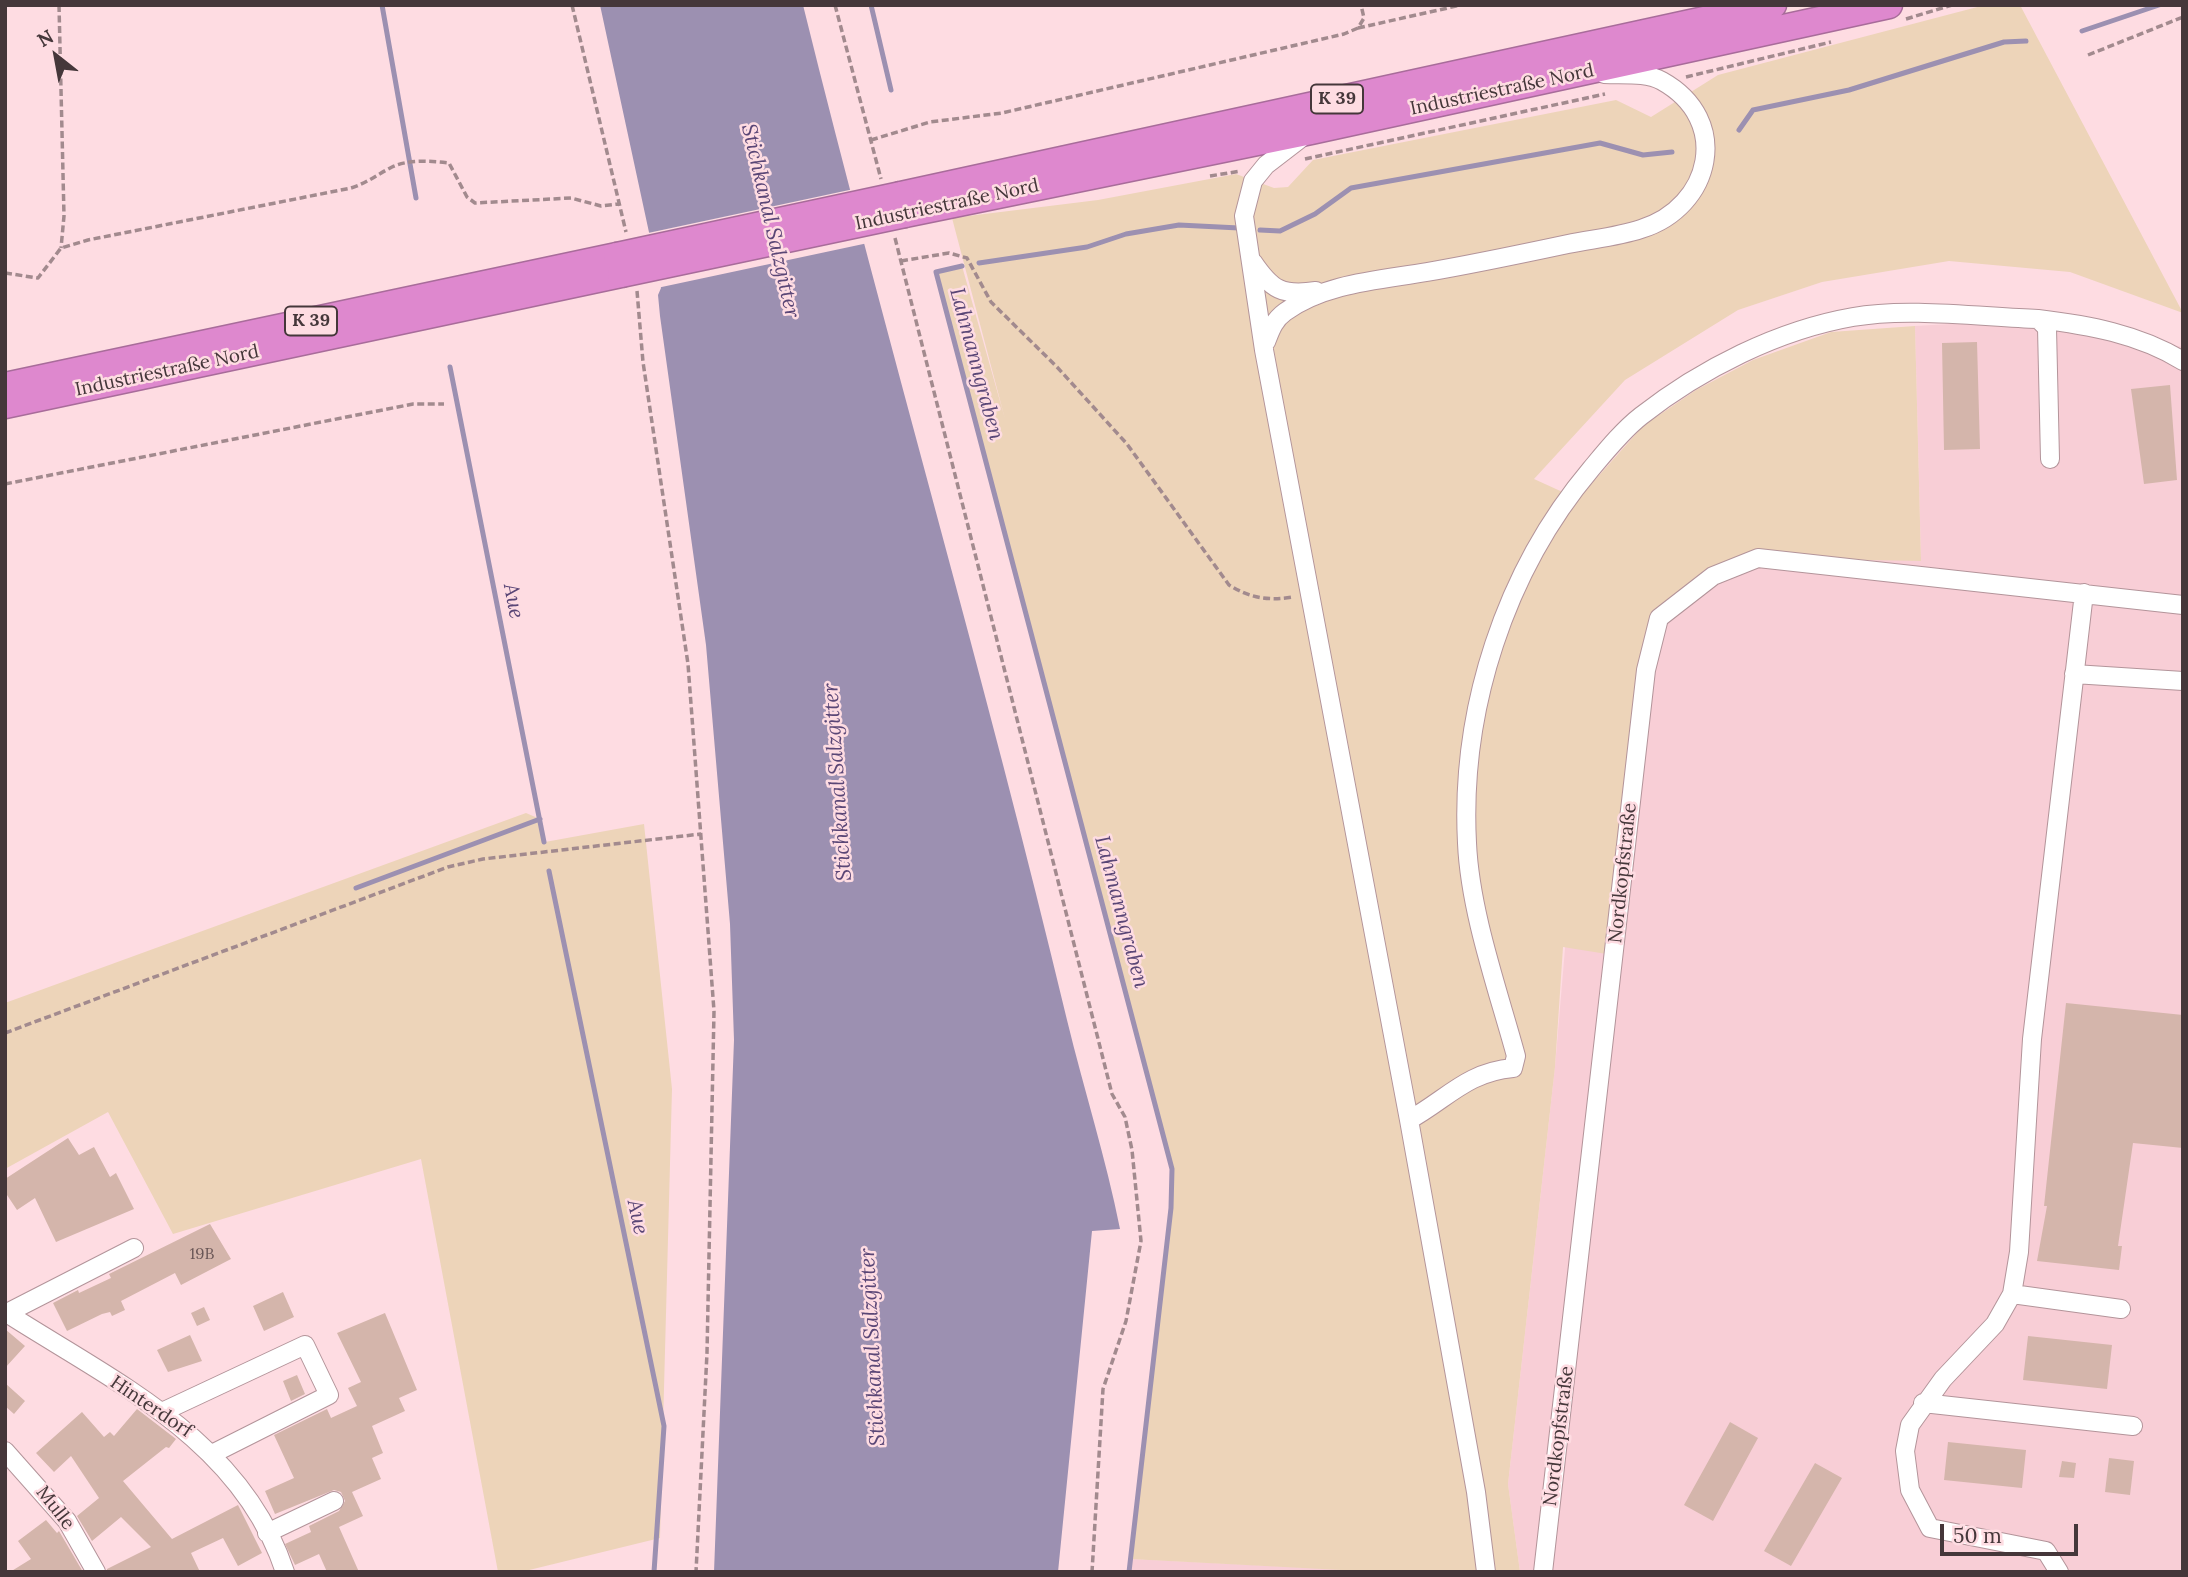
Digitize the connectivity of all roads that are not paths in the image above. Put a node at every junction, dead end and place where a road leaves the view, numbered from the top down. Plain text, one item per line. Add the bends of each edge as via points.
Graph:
1 (1773, 5) edge
2 (1889, 5) edge
3 (1580, 74) junction
4 (1311, 131) junction
5 (895, 206) junction
6 (1250, 258) junction
7 (626, 262) junction
8 (1344, 287) junction
9 (2038, 319) junction
10 (1264, 349) junction
11 (2183, 361) edge
12 (5, 386) edge
13 (5, 405) edge
14 (2050, 459) dead end
15 (2084, 593) junction
16 (2183, 605) edge
17 (2074, 674) junction
18 (2183, 681) edge
19 (1409, 1120) junction
20 (134, 1248) dead end
21 (2012, 1294) junction
22 (2121, 1309) dead end
23 (6, 1313) edge
24 (1923, 1403) junction
25 (162, 1412) junction
26 (2133, 1426) dead end
27 (5, 1451) edge
28 (212, 1454) junction
29 (334, 1501) dead end
30 (267, 1533) junction
31 (96, 1572) edge
32 (285, 1572) edge
33 (1486, 1572) edge
34 (1543, 1572) edge
35 (2059, 1572) edge

1 - 5 highway, Industriestraße Nord / K 39
2 - 3 highway, Industriestraße Nord / K 39
3 - 4 highway, Industriestraße Nord / K 39
3 - 8 street via 1660,80 1688,102 1707,139 1704,173 1684,204 1643,229
4 - 5 highway, Industriestraße Nord / K 39
4 - 6 street via 1266,165 1254,181 1244,216
5 - 7 highway, Industriestraße Nord / K 39, bridge
6 - 8 street via 1275,289
6 - 10 street
7 - 12 highway, Industriestraße Nord / K 39
7 - 13 highway, Industriestraße Nord / K 39
8 - 10 street via 1286,311 1273,323
9 - 11 street via 2119,333
9 - 14 street via 2047,328
9 - 19 street via 1855,316 1795,332 1725,363 1639,417 1572,492 1543,533 1512,598 1482,684 1467,772 1467,845 1473,889 1516,1056 1513,1068 1471,1077
10 - 19 street
15 - 16 street, Nordkopfstraße
15 - 17 street
15 - 34 street, Nordkopfstraße via 1758,558 1713,576 1659,618 1646,670
17 - 18 street
17 - 21 street via 2032,1039 2019,1252
19 - 33 street via 1476,1492
20 - 23 street
21 - 22 street
21 - 24 street via 1995,1324
23 - 25 street, Hinterdorf
24 - 26 street
24 - 35 street via 1910,1425 1905,1451 1910,1490 1930,1528 2046,1550
25 - 28 street, Hinterdorf
25 - 28 street via 305,1345 329,1395
27 - 31 street, Mulle via 67,1521
28 - 30 street, Hinterdorf
29 - 30 street
30 - 32 street, Hinterdorf

